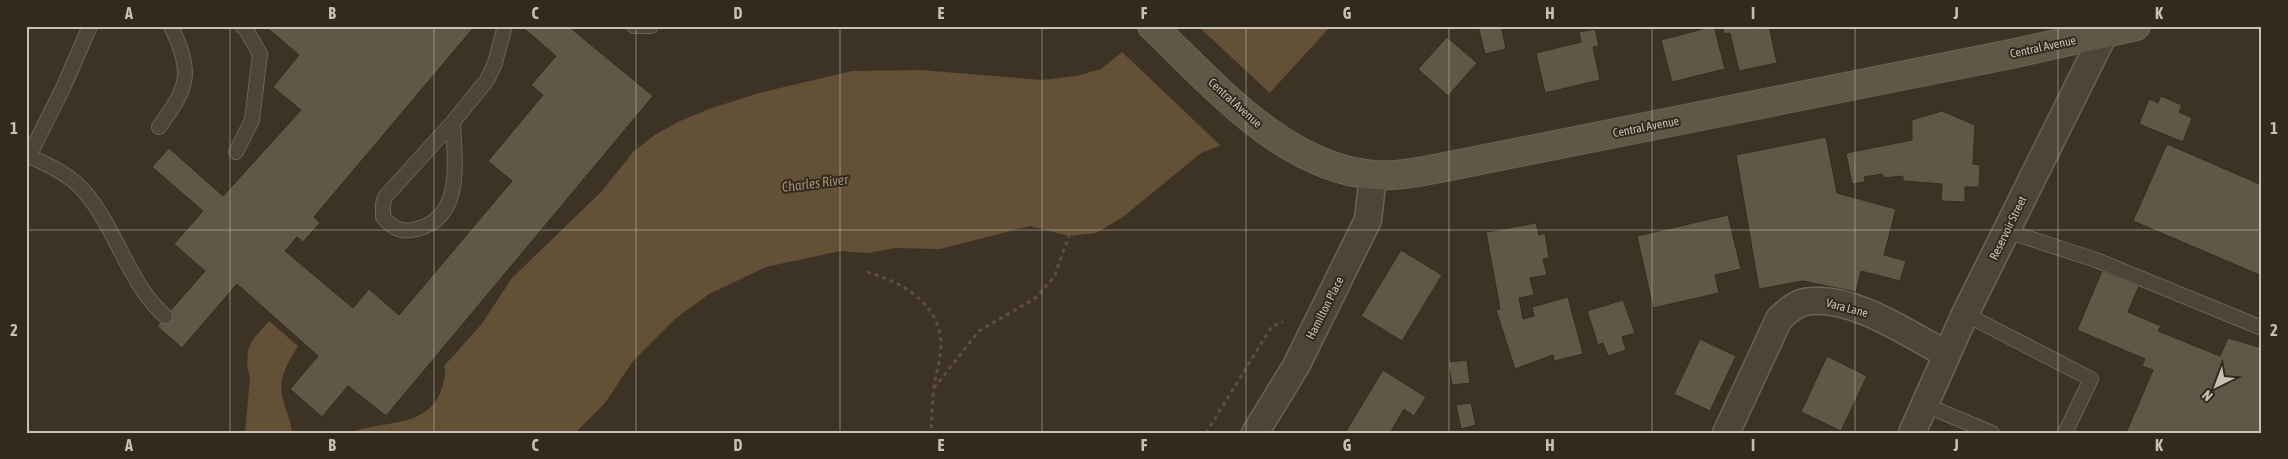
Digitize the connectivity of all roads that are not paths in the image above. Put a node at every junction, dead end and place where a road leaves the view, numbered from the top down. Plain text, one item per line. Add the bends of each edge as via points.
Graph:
1 (90, 26) edge
2 (172, 26) edge
3 (242, 26) edge
4 (505, 26) edge
5 (634, 26) edge
6 (651, 26) edge
7 (1152, 26) edge
8 (2136, 26) edge
9 (2107, 30) edge
10 (453, 122) junction
11 (159, 127) dead end
12 (236, 152) dead end
13 (27, 156) edge
14 (1373, 175) junction
15 (2006, 231) junction
16 (1965, 314) junction
17 (164, 316) dead end
18 (2262, 328) edge
19 (1946, 354) junction
20 (1923, 404) junction
21 (1255, 433) edge
22 (1726, 433) edge
23 (1912, 433) edge
24 (1992, 433) edge
25 (2065, 433) edge

1 - 13 lane via 64,86
2 - 11 lane via 184,59 185,85
3 - 12 lane via 260,54 252,120
4 - 10 lane via 490,74
5 - 6 lane
7 - 14 main road, Central Avenue via 1251,119 1274,136 1342,168
8 - 9 main road, Central Avenue
9 - 14 main road, Central Avenue via 1445,167
9 - 15 street, Reservoir Street
10 - 10 lane via 385,197 382,212 398,230 410,231 426,226 446,208 455,174
13 - 17 lane via 64,174 80,187 98,211 148,300
14 - 21 street, Hamilton Place via 1368,220 1296,366
15 - 16 street, Reservoir Street
15 - 18 lane via 2096,260
16 - 19 street, Reservoir Street
16 - 25 lane via 2091,379
19 - 20 street, Reservoir Street
19 - 22 street, Vara Lane via 1855,308 1819,301 1802,303 1788,309 1779,319
20 - 23 street, Reservoir Street
20 - 24 lane

